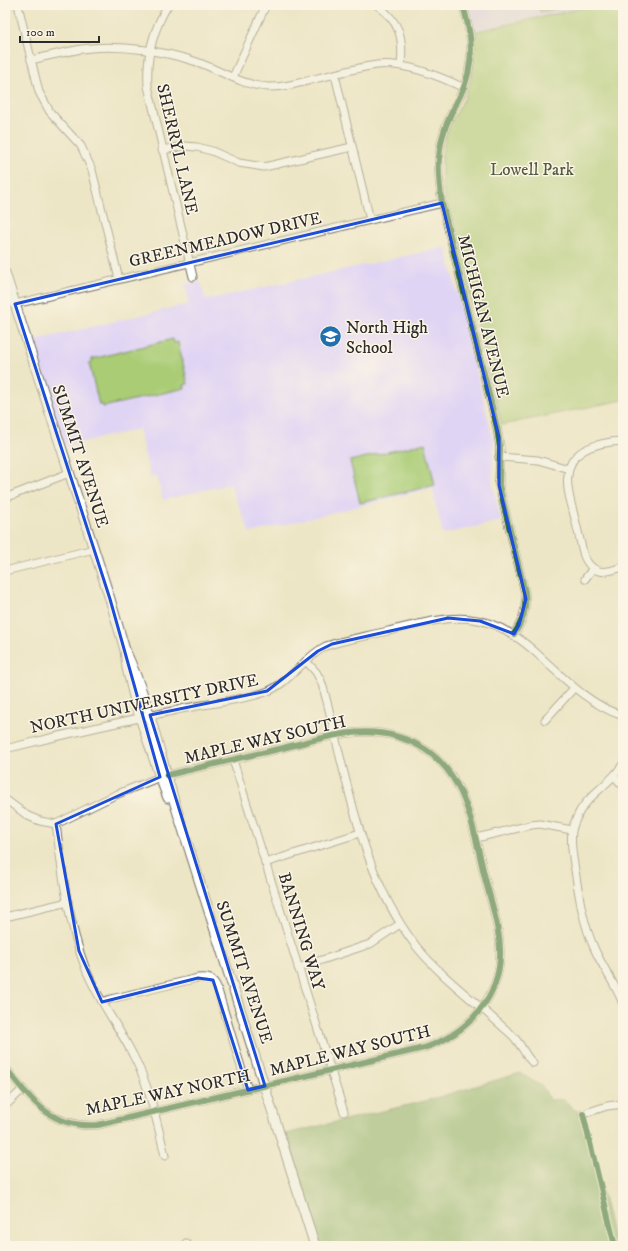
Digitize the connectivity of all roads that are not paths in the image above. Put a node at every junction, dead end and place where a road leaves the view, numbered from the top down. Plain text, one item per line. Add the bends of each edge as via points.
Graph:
1 (18, 5) edge
2 (168, 5) edge
3 (266, 5) edge
4 (377, 5) edge
5 (463, 5) edge
6 (150, 52) junction
7 (31, 60) junction
8 (401, 66) junction
9 (335, 75) junction
10 (233, 77) junction
11 (464, 88) junction
12 (352, 147) junction
13 (162, 150) junction
14 (442, 203) junction
15 (370, 220) junction
16 (189, 263) junction
17 (5, 272) edge
18 (193, 277) dead end
19 (119, 280) junction
20 (11, 302) edge
21 (623, 441) edge
22 (499, 457) junction
23 (569, 469) junction
24 (69, 473) junction
25 (5, 498) edge
26 (94, 549) junction
27 (623, 567) edge
28 (593, 568) junction
29 (5, 571) edge
30 (585, 579) dead end
31 (514, 634) junction
32 (306, 661) junction
33 (574, 688) junction
34 (145, 716) junction
35 (623, 716) edge
36 (545, 720) dead end
37 (335, 736) junction
38 (5, 749) edge
39 (233, 760) junction
40 (623, 764) edge
41 (163, 776) junction
42 (614, 776) junction
43 (623, 786) edge
44 (5, 800) edge
45 (56, 824) junction
46 (572, 830) junction
47 (360, 834) junction
48 (476, 838) junction
49 (265, 863) junction
50 (68, 902) junction
51 (5, 917) edge
52 (400, 924) junction
53 (298, 968) junction
54 (102, 1002) junction
55 (623, 1004) edge
56 (482, 1008) junction
57 (531, 1061) dead end
58 (5, 1067) edge
59 (330, 1070) junction
60 (265, 1086) junction
61 (23, 1089) junction
62 (248, 1090) junction
63 (623, 1104) edge
64 (5, 1106) edge
65 (154, 1112) junction
66 (344, 1112) dead end
67 (583, 1114) dead end
68 (165, 1156) dead end
69 (315, 1246) edge

1 - 7 street
2 - 6 street, SHERRYL LANE via 158,25
3 - 10 street
4 - 8 street via 390,16 398,29 402,46
5 - 11 street, MICHIGAN AVENUE via 471,52
6 - 7 street via 118,47 89,48
6 - 10 street via 194,61
6 - 13 street, SHERRYL LANE via 147,78
7 - 19 street via 45,104 76,140 90,162
8 - 9 street via 376,65
8 - 11 street
9 - 10 street via 273,87 254,85
9 - 12 street
11 - 14 street, MICHIGAN AVENUE via 445,128 440,147 438,172
12 - 13 street via 264,167 239,163 197,147 185,146
12 - 15 street
13 - 16 street, SHERRYL LANE
14 - 15 street, GREENMEADOW DRIVE
14 - 22 street, MICHIGAN AVENUE via 497,427
15 - 16 street, GREENMEADOW DRIVE
16 - 18 street, SHERRYL LANE
16 - 19 street, GREENMEADOW DRIVE
17 - 20 main road, SUMMIT AVENUE
19 - 20 street, GREENMEADOW DRIVE
20 - 24 main road, SUMMIT AVENUE
21 - 23 street via 585,449 576,456
22 - 23 street via 538,460
22 - 31 street, MICHIGAN AVENUE via 501,493 526,599 524,616
23 - 28 street via 567,481 584,556
24 - 25 street
24 - 26 main road, SUMMIT AVENUE
26 - 29 street
26 - 34 main road, SUMMIT AVENUE
27 - 28 street via 608,572
28 - 30 street
31 - 32 street, NORTH UNIVERSITY DRIVE via 480,621 442,619 332,644 322,648
31 - 33 street, NORTH UNIVERSITY DRIVE
32 - 34 street, NORTH UNIVERSITY DRIVE via 280,684 267,691
32 - 37 street via 321,681
33 - 35 street, NORTH UNIVERSITY DRIVE
33 - 36 street
34 - 38 street, NORTH UNIVERSITY DRIVE
34 - 41 main road, SUMMIT AVENUE
37 - 39 street, MAPLE WAY SOUTH
37 - 47 street
37 - 48 street, MAPLE WAY SOUTH via 364,731 379,732 401,737 428,752 446,767 458,785
39 - 41 street, MAPLE WAY SOUTH
39 - 49 street, BANNING WAY
40 - 42 street
41 - 45 street, MAPLE WAY SOUTH via 115,795
41 - 60 main road, SUMMIT AVENUE
42 - 43 street
42 - 46 street via 585,803
44 - 45 street via 28,816
45 - 50 street
46 - 48 street via 530,824
46 - 55 street via 572,852 586,927 600,962
47 - 49 street
47 - 52 street via 376,877
48 - 56 street, MAPLE WAY SOUTH via 500,951 495,981
49 - 53 street, BANNING WAY
50 - 51 street
50 - 54 street via 80,951
52 - 53 street via 370,944
52 - 56 street via 443,974
53 - 59 street, BANNING WAY
54 - 62 street via 198,978 210,978 217,987
54 - 65 street via 134,1055
56 - 57 street via 518,1041
56 - 59 street, MAPLE WAY SOUTH via 461,1030 436,1044
58 - 61 street, MAPLE WAY NORTH
59 - 60 street, MAPLE WAY SOUTH
59 - 66 street, BANNING WAY
60 - 62 street, MAPLE WAY NORTH
60 - 69 main road, SUMMIT AVENUE
61 - 64 street
61 - 65 street, MAPLE WAY NORTH via 49,1114 74,1125 98,1125
62 - 65 street, MAPLE WAY NORTH
63 - 67 street
65 - 68 street

